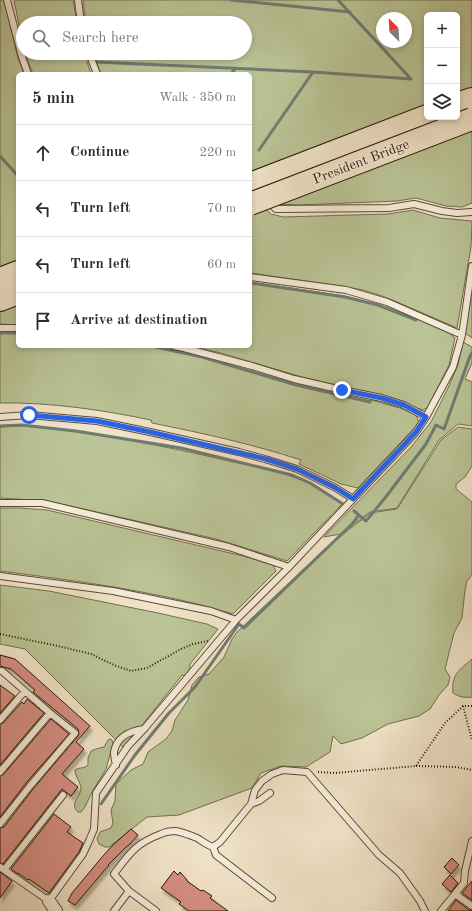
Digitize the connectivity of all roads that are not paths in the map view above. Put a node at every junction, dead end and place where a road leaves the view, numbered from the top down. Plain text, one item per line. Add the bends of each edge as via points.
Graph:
1 (7, 0) edge
2 (78, 0) edge
3 (80, 16) edge
4 (16, 34) edge
5 (23, 60) edge
6 (92, 60) edge
7 (27, 72) edge
8 (96, 72) edge
9 (472, 99) edge
10 (460, 103) edge
11 (424, 117) edge
12 (472, 119) edge
13 (253, 192) edge
14 (472, 212) edge
15 (472, 266) edge
16 (16, 273) edge
17 (252, 277) edge
18 (0, 279) edge
19 (16, 294) edge
20 (0, 300) edge
21 (0, 328) edge
22 (16, 328) edge
23 (462, 335) junction
24 (184, 348) edge
25 (0, 417) edge
26 (426, 417) junction
27 (353, 499) junction
28 (0, 503) edge
29 (289, 567) junction
30 (0, 576) edge
31 (236, 620) junction
32 (0, 671) edge
33 (25, 691) junction
34 (50, 713) junction
35 (0, 720) edge
36 (144, 729) junction
37 (116, 765) junction
38 (0, 772) edge
39 (270, 793) dead end
40 (63, 795) dead end
41 (251, 804) junction
42 (0, 824) edge
43 (472, 841) edge
44 (213, 846) junction
45 (472, 855) edge
46 (466, 865) junction
47 (2, 869) edge
48 (472, 878) edge
49 (464, 883) junction
50 (129, 891) junction
51 (455, 894) junction
52 (272, 898) dead end
53 (53, 906) edge
54 (472, 906) edge
55 (114, 911) edge
56 (156, 911) edge
57 (425, 911) edge
58 (441, 911) edge

1 - 4 lane
2 - 3 lane
5 - 7 lane
6 - 8 lane
9 - 10 highway
11 - 13 highway, President Bridge
12 - 13 highway, President Bridge, bridge
13 - 14 lane via 276,209 389,208 414,204 442,211
15 - 23 lane
16 - 18 highway
17 - 23 lane via 346,290 387,302
19 - 20 highway
21 - 22 lane
23 - 26 lane via 453,367
24 - 26 lane via 294,379 382,398 404,405
25 - 27 lane via 29,415 97,421 224,449 297,469
26 - 27 lane via 416,432
27 - 29 lane
28 - 29 lane via 42,503 229,547
29 - 31 lane
30 - 31 lane via 113,591 211,611
31 - 36 lane
32 - 33 lane
33 - 34 lane
33 - 35 lane
34 - 38 lane
34 - 42 lane via 75,733
36 - 37 lane via 128,746
36 - 37 lane via 128,732 118,741 114,752
37 - 53 lane via 96,793 94,829 83,854
39 - 41 lane
40 - 47 lane
41 - 44 lane via 220,842
41 - 57 lane via 255,790 262,780 272,774 283,770 307,772 379,855 400,873
43 - 46 lane
44 - 50 lane via 176,831 149,838 132,851 114,874
44 - 52 lane via 216,855
45 - 46 lane
46 - 49 lane
47 - 53 lane
48 - 49 lane
49 - 51 lane
50 - 55 lane
50 - 56 lane
51 - 54 lane
51 - 58 lane

